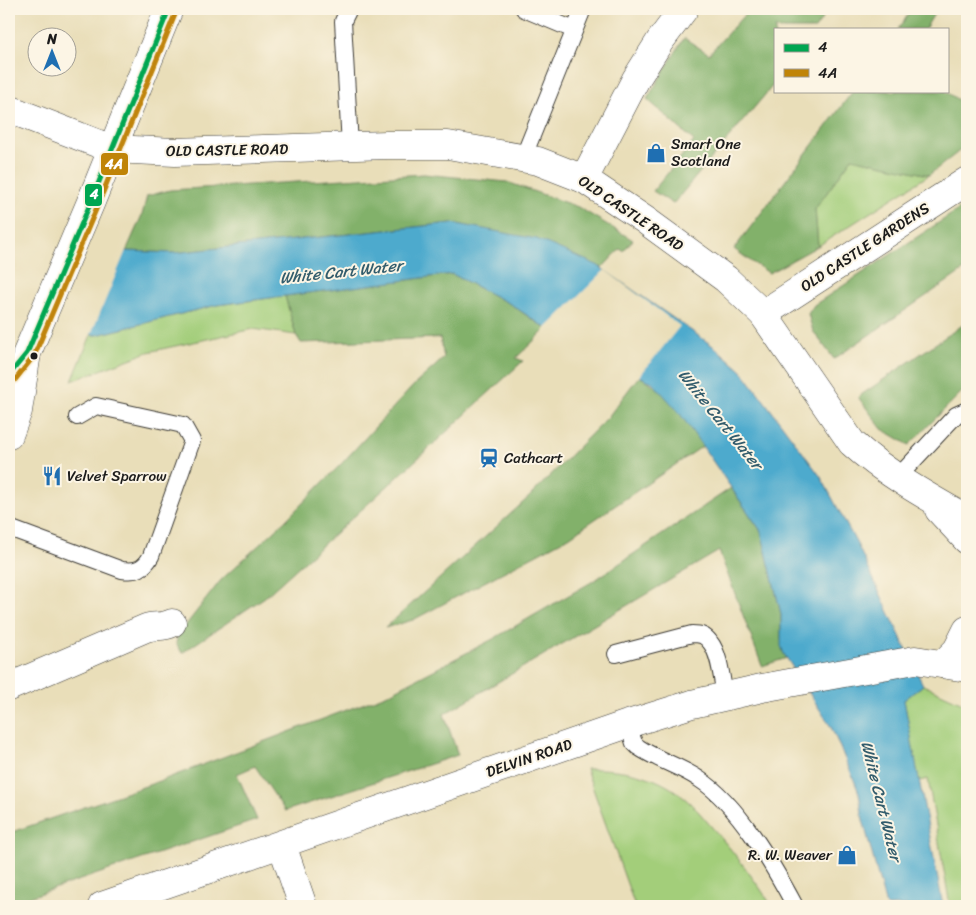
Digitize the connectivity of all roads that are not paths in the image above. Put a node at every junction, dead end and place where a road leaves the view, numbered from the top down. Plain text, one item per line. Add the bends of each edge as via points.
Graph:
1 (169, 9) edge
2 (349, 9) edge
3 (524, 9) edge
4 (583, 9) edge
5 (684, 9) edge
6 (574, 30) junction
7 (9, 109) edge
8 (350, 146) junction
9 (112, 148) junction
10 (522, 158) junction
11 (584, 179) junction
12 (967, 180) edge
13 (763, 314) junction
14 (26, 353) junction
15 (9, 375) edge
16 (967, 410) edge
17 (77, 417) dead end
18 (13, 423) edge
19 (898, 477) junction
20 (9, 528) edge
21 (967, 536) edge
22 (172, 623) dead end
23 (967, 630) edge
24 (616, 654) dead end
25 (955, 666) edge
26 (9, 687) edge
27 (725, 696) junction
28 (628, 724) junction
29 (282, 845) junction
30 (102, 906) edge
31 (303, 906) edge
32 (795, 906) edge

1 - 9 main road
2 - 8 lane via 343,21
3 - 6 lane
4 - 6 lane
5 - 11 main road via 636,79
6 - 10 lane
7 - 9 main road, OLD CASTLE ROAD
8 - 9 main road, OLD CASTLE ROAD via 175,152
8 - 10 main road, OLD CASTLE ROAD via 448,145
9 - 14 main road
10 - 11 main road, OLD CASTLE ROAD
11 - 13 main road, OLD CASTLE ROAD via 726,279
12 - 13 main road, OLD CASTLE GARDENS
13 - 19 main road, OLD CASTLE ROAD via 852,443
14 - 15 main road
14 - 18 main road
16 - 19 lane via 956,415
17 - 20 lane via 96,406 183,425 192,441 147,563 134,572 122,570
19 - 21 main road, OLD CASTLE ROAD via 927,496
22 - 26 main road via 146,628
23 - 25 main road via 957,650
24 - 27 lane via 692,634 702,635 711,642 716,655
25 - 27 main road, DELVIN ROAD via 915,660
27 - 28 main road, DELVIN ROAD
28 - 29 main road, DELVIN ROAD
28 - 32 lane via 638,748 687,771 727,804 749,831
29 - 30 main road, DELVIN ROAD
29 - 31 main road

